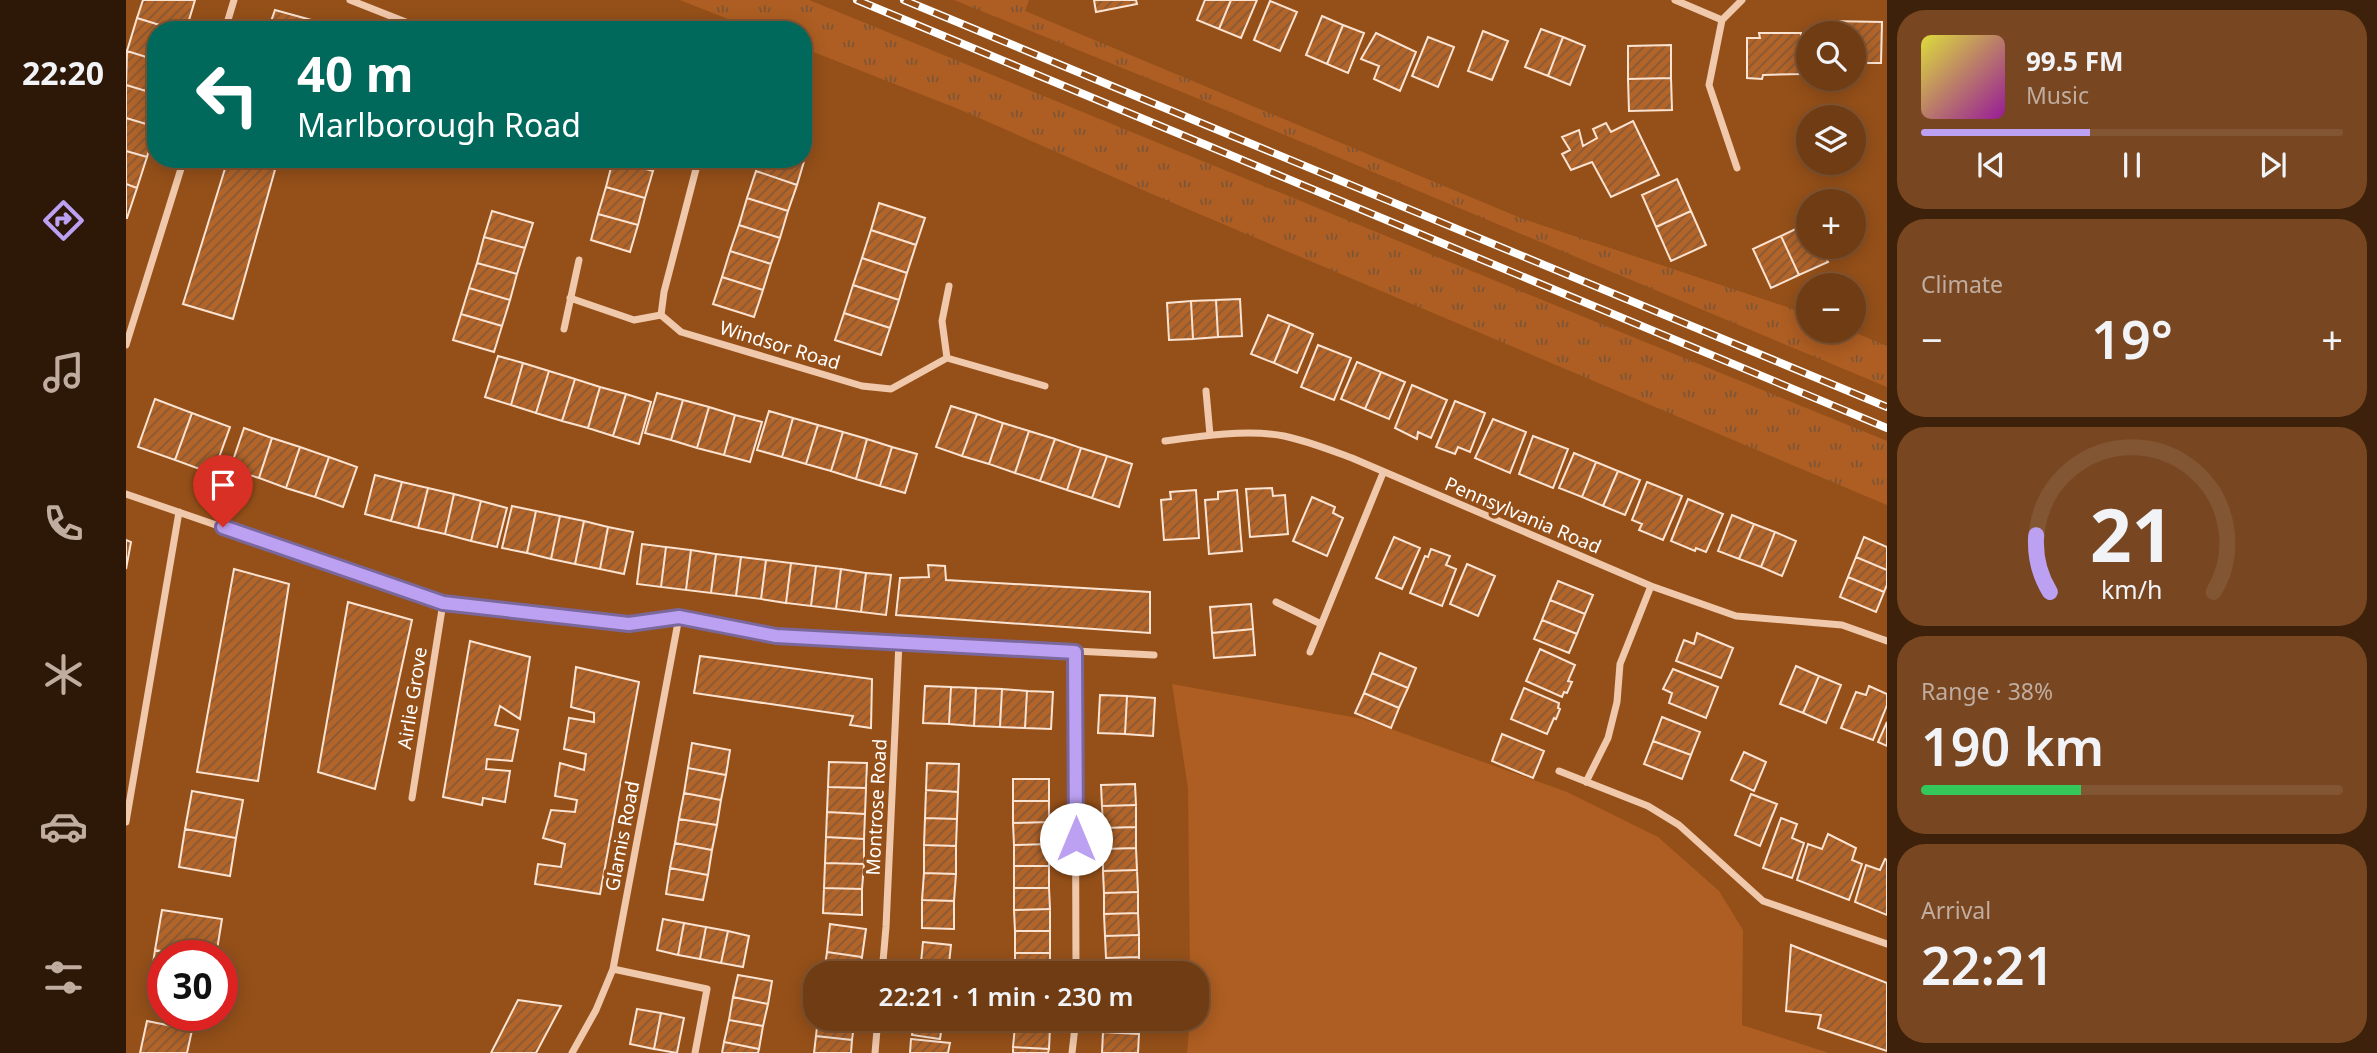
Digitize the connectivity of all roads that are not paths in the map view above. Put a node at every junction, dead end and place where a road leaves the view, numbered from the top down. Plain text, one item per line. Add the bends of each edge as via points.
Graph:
1 (234, 0) edge
2 (350, 0) edge
3 (1675, 0) edge
4 (1742, 0) edge
5 (1722, 20) junction
6 (228, 21) edge
7 (403, 21) edge
8 (1737, 167) dead end
9 (181, 168) edge
10 (696, 168) edge
11 (579, 260) dead end
12 (950, 286) dead end
13 (570, 298) junction
14 (661, 315) junction
15 (564, 329) dead end
16 (126, 345) edge
17 (947, 358) junction
18 (1045, 386) dead end
19 (1206, 391) dead end
20 (1210, 435) junction
21 (1165, 441) dead end
22 (1383, 473) junction
23 (126, 494) edge
24 (179, 512) junction
25 (1651, 586) junction
26 (443, 603) junction
27 (1276, 603) dead end
28 (679, 617) junction
29 (1321, 624) junction
30 (1887, 641) edge
31 (899, 642) junction
32 (1075, 652) junction
33 (1310, 652) dead end
34 (1154, 655) dead end
35 (1559, 771) dead end
36 (1586, 782) junction
37 (412, 798) dead end
38 (126, 822) edge
39 (1887, 944) edge
40 (883, 961) edge
41 (1076, 961) edge
42 (613, 970) junction
43 (877, 1031) edge
44 (1075, 1031) edge
45 (572, 1053) edge
46 (695, 1053) edge
47 (875, 1053) edge
48 (1073, 1053) edge

1 - 6 street
2 - 7 street
3 - 5 street
4 - 5 street
5 - 8 street via 1709,85
9 - 16 street
10 - 14 street
11 - 13 street
12 - 17 street via 942,321
13 - 14 street via 634,320
13 - 15 street
14 - 17 street, Windsor Road via 681,332 862,386 891,388
17 - 18 street
19 - 20 street
20 - 21 street, Pennsylvania Road
20 - 22 street, Pennsylvania Road via 1282,435
22 - 25 street, Pennsylvania Road
22 - 29 street
23 - 24 street
24 - 26 street
24 - 38 street
25 - 30 street, Pennsylvania Road via 1736,616 1842,625
25 - 36 street via 1620,664 1608,738
26 - 28 street via 629,624
26 - 37 street, Airlie Grove
27 - 29 street
28 - 31 street via 776,636
28 - 42 street, Glamis Road
29 - 33 street
31 - 32 street
31 - 40 street, Montrose Road
32 - 34 street
32 - 41 street
35 - 36 street
36 - 39 street via 1648,806 1679,825 1763,901
42 - 45 street, Glamis Road
42 - 46 street via 707,989
43 - 47 street
44 - 48 street

